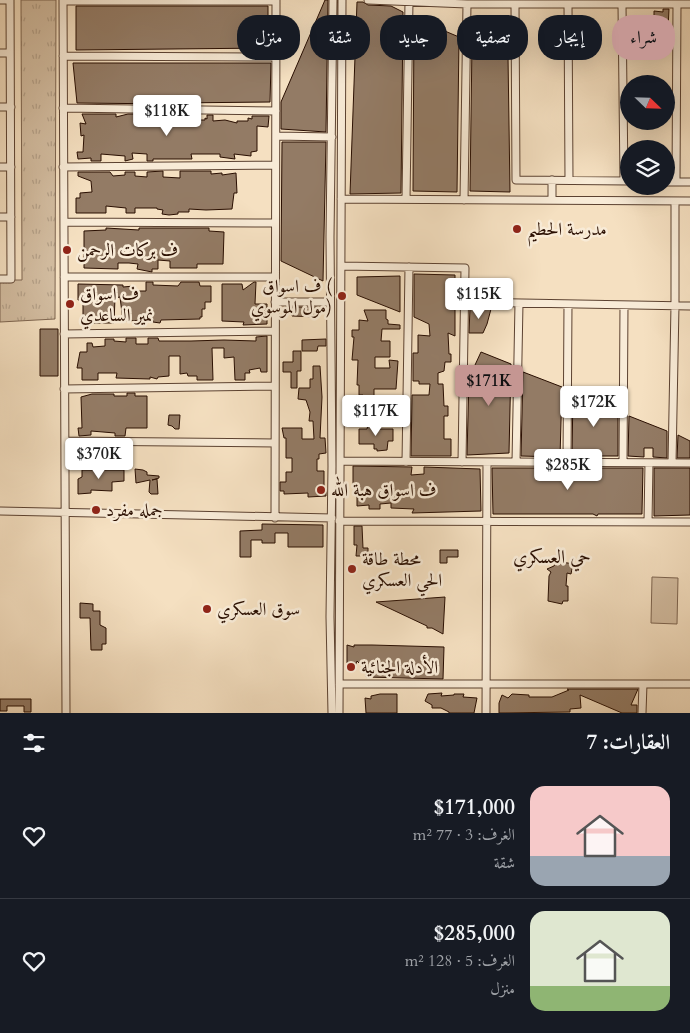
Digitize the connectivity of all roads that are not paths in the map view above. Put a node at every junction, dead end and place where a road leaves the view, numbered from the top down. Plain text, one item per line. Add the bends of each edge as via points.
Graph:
1 (0, 0) edge
2 (10, 0) edge
3 (333, 0) edge
4 (342, 0) edge
5 (368, 0) edge
6 (63, 1) edge
7 (276, 1) edge
8 (409, 1) edge
9 (488, 2) edge
10 (650, 2) edge
11 (467, 4) junction
12 (515, 4) junction
13 (568, 4) junction
14 (677, 4) junction
15 (690, 4) edge
16 (622, 5) junction
17 (276, 15) edge
18 (0, 53) edge
19 (10, 53) junction
20 (63, 56) junction
21 (237, 57) edge
22 (276, 60) edge
23 (0, 107) edge
24 (10, 107) junction
25 (63, 108) junction
26 (276, 112) junction
27 (276, 136) junction
28 (332, 137) junction
29 (625, 140) edge
30 (276, 165) junction
31 (0, 167) edge
32 (11, 167) junction
33 (63, 167) junction
34 (552, 180) junction
35 (569, 180) junction
36 (620, 181) edge
37 (676, 182) joint
38 (690, 182) edge
39 (342, 199) junction
40 (406, 199) junction
41 (464, 200) junction
42 (552, 200) junction
43 (675, 201) junction
44 (690, 201) edge
45 (0, 217) edge
46 (11, 217) junction
47 (64, 222) junction
48 (275, 223) junction
49 (341, 266) junction
50 (409, 267) junction
51 (64, 277) junction
52 (275, 277) junction
53 (0, 279) edge
54 (275, 302) junction
55 (330, 302) junction
56 (465, 302) junction
57 (519, 303) junction
58 (568, 304) junction
59 (624, 305) junction
60 (675, 306) junction
61 (690, 306) edge
62 (331, 326) junction
63 (341, 326) junction
64 (275, 332) junction
65 (64, 334) junction
66 (331, 344) junction
67 (341, 344) junction
68 (275, 386) junction
69 (64, 389) junction
70 (65, 440) junction
71 (275, 443) junction
72 (341, 461) junction
73 (406, 462) junction
74 (462, 462) junction
75 (487, 462) junction
76 (516, 462) junction
77 (567, 462) junction
78 (623, 462) junction
79 (649, 463) junction
80 (672, 463) junction
81 (690, 463) edge
82 (0, 511) edge
83 (65, 512) junction
84 (275, 518) junction
85 (332, 518) junction
86 (339, 520) junction
87 (487, 522) junction
88 (648, 522) junction
89 (690, 522) edge
90 (339, 684) junction
91 (486, 684) junction
92 (643, 684) junction
93 (690, 684) edge
94 (66, 713) edge
95 (326, 713) edge
96 (332, 713) edge
97 (339, 713) edge
98 (486, 713) edge
99 (642, 713) edge

1 - 2 street
2 - 19 street
3 - 28 street
4 - 39 street
5 - 8 street
6 - 7 street
6 - 20 street
7 - 17 street
8 - 11 street
8 - 40 street
9 - 11 street
9 - 12 street
10 - 14 street
10 - 16 street
11 - 41 street
12 - 13 street
12 - 34 street via 516,180
13 - 16 street
13 - 35 street
14 - 15 street
14 - 37 street
16 - 29 street
18 - 19 street
19 - 24 street
20 - 21 street
20 - 25 street
22 - 26 street
23 - 24 street
24 - 32 street
25 - 26 street
25 - 33 street
26 - 27 street
27 - 28 street
27 - 30 street
28 - 55 street
30 - 33 street
30 - 48 street
31 - 32 street
32 - 46 street
33 - 47 street
34 - 35 street
34 - 42 street
35 - 36 street
37 - 38 street
39 - 40 street
39 - 49 street
40 - 41 street
41 - 42 street
42 - 43 street
43 - 44 street
43 - 60 street
45 - 46 street
46 - 53 street via 11,280
47 - 48 street
47 - 51 street
48 - 52 street
49 - 50 street
49 - 63 street
50 - 56 street via 465,268
50 - 73 street
51 - 52 street
51 - 65 street
52 - 54 street
54 - 55 street
54 - 64 street
55 - 62 street
56 - 57 street
56 - 74 street
57 - 58 street
57 - 76 street
58 - 59 street
58 - 77 street
59 - 60 street
59 - 78 street
60 - 61 street
60 - 80 street
62 - 63 street via 334,329
62 - 66 street
63 - 67 street
64 - 65 street
64 - 68 street
65 - 69 street
66 - 67 street via 337,341
66 - 85 street
67 - 72 street
68 - 69 street
68 - 71 street
69 - 70 street
70 - 71 street
70 - 83 street
71 - 84 street
72 - 73 street
72 - 86 street
73 - 74 street
74 - 75 street
75 - 76 street
75 - 87 street
76 - 77 street
77 - 78 street
78 - 79 street
79 - 80 street
79 - 88 street
80 - 81 street
82 - 83 street
83 - 84 street
83 - 94 street
84 - 85 street
85 - 96 street
86 - 87 street
86 - 90 street
87 - 88 street
87 - 91 street
88 - 89 street
90 - 91 street
90 - 97 street
91 - 92 street
91 - 98 street
92 - 93 street
92 - 99 street
95 - 96 street

